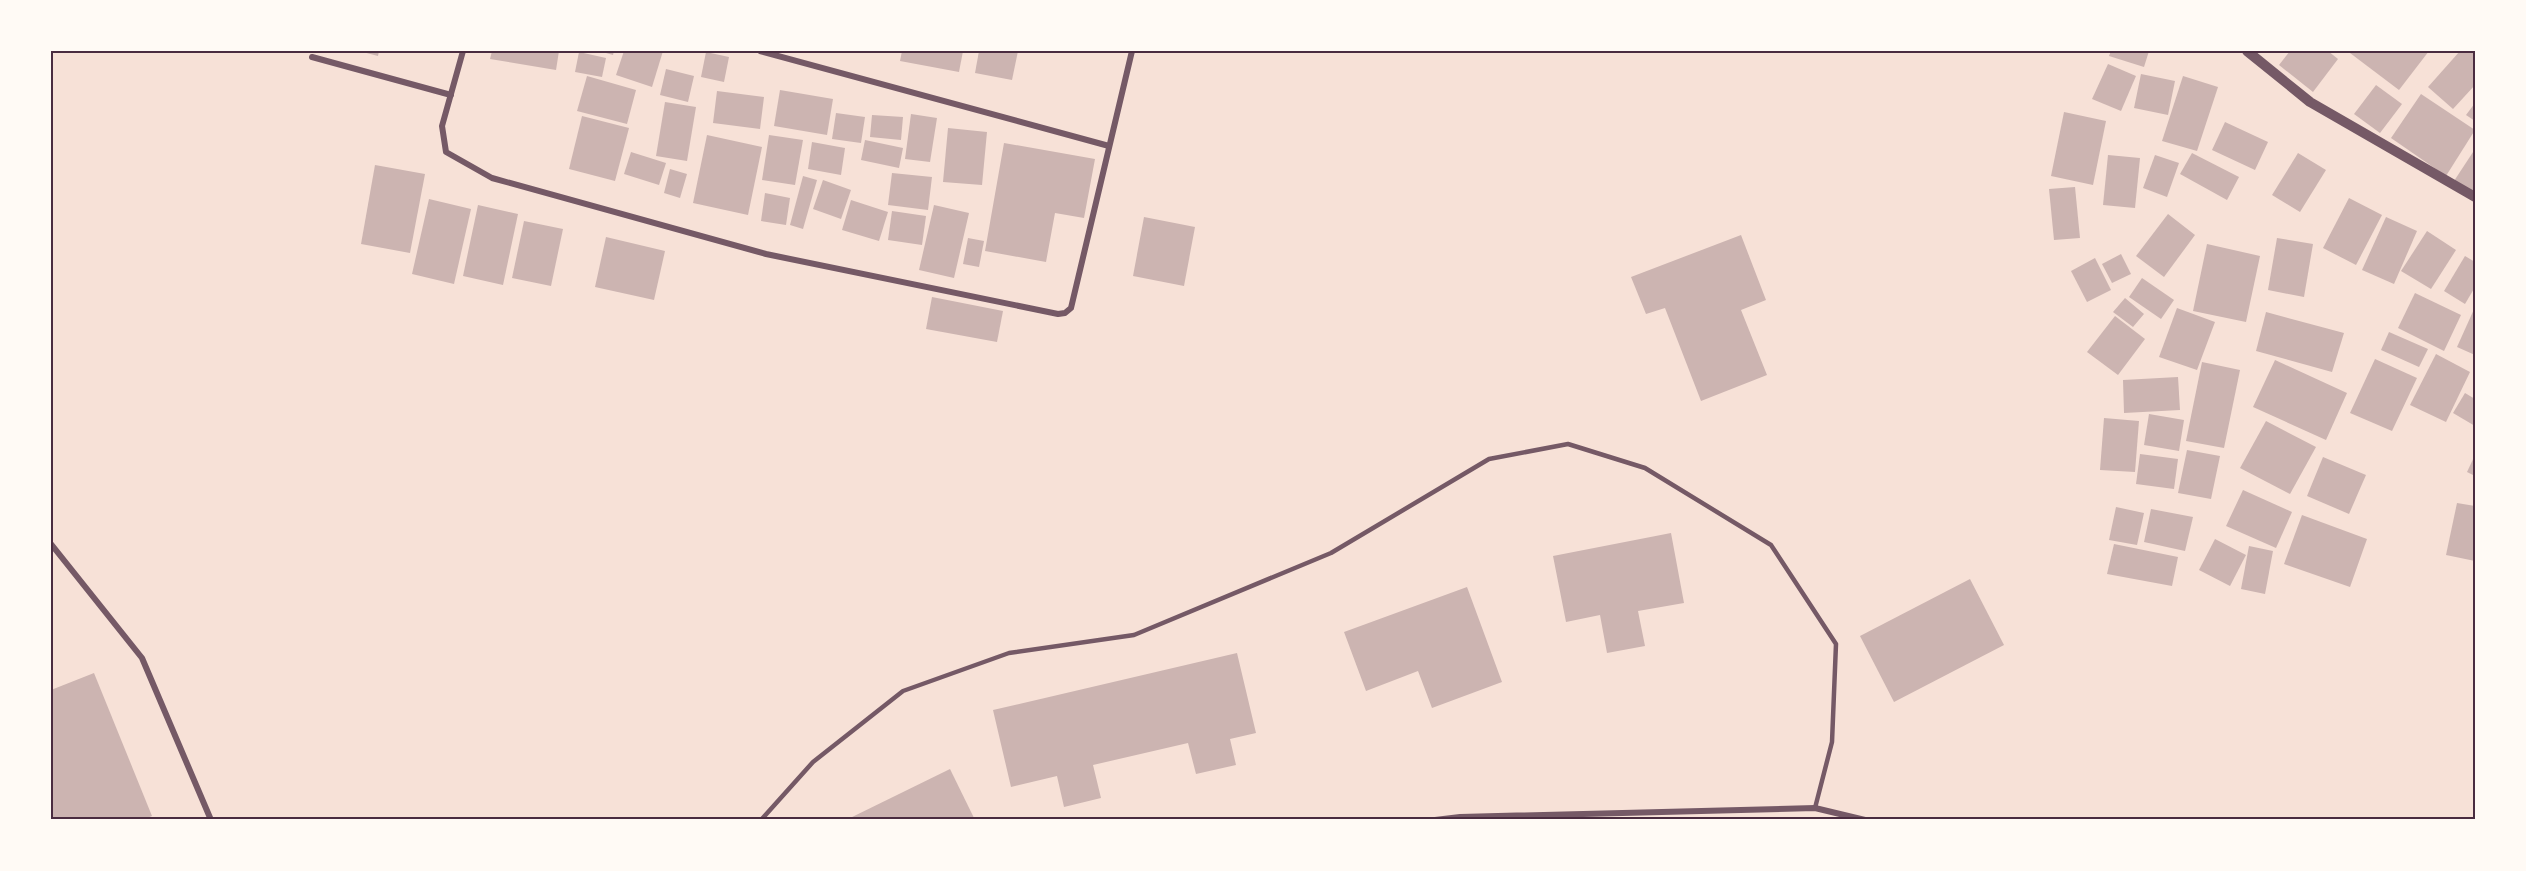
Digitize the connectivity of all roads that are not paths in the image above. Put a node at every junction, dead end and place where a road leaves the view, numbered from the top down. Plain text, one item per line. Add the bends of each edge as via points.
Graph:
1 (463, 51) edge
2 (760, 51) edge
3 (1132, 51) edge
4 (2247, 51) edge
5 (312, 57) dead end
6 (451, 95) junction
7 (1109, 146) junction
8 (2475, 197) edge
9 (51, 544) edge
10 (1815, 808) junction
11 (211, 820) edge
12 (761, 820) edge
13 (1435, 820) edge
14 (1865, 820) edge

1 - 6 street
2 - 7 street
3 - 7 street
4 - 8 street via 2310,102
5 - 6 street
6 - 7 street via 442,126 446,152 492,178 766,254 1058,314 1071,308
9 - 11 street via 142,658
10 - 12 lane via 1832,742 1836,644 1771,544 1645,468 1568,444 1489,459 1331,553 1134,635 1009,653 903,691 813,762
10 - 13 street
10 - 14 street

